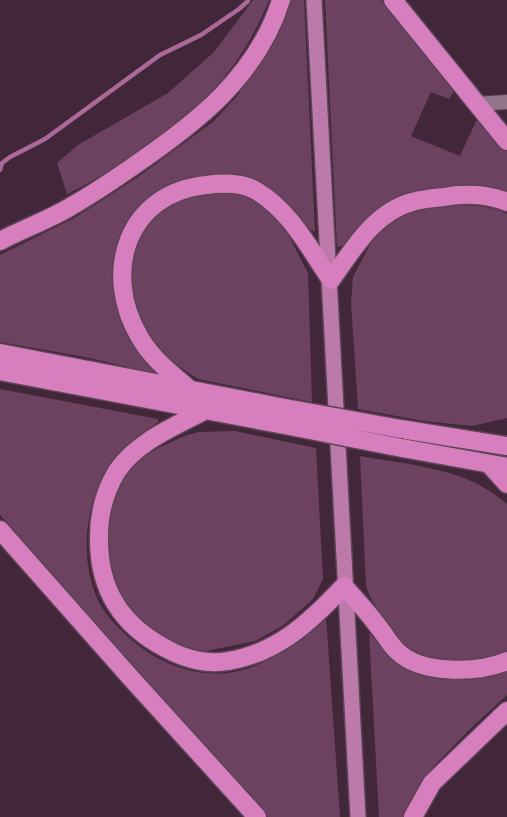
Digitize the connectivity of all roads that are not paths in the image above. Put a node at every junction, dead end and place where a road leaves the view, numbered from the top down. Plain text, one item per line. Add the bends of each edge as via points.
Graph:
1 (281, 0) edge
2 (314, 0) edge
3 (393, 0) edge
4 (507, 102) edge
5 (477, 104) junction
6 (507, 141) edge
7 (507, 202) edge
8 (0, 241) edge
9 (331, 280) junction
10 (0, 353) edge
11 (0, 370) edge
12 (85, 378) junction
13 (189, 389) junction
14 (206, 410) junction
15 (280, 415) junction
16 (507, 431) edge
17 (488, 443) junction
18 (507, 446) edge
19 (498, 466) edge
20 (507, 484) edge
21 (0, 530) edge
22 (344, 586) junction
23 (507, 661) edge
24 (507, 711) edge
25 (257, 817) edge
26 (358, 817) edge
27 (413, 817) edge

1 - 8 highway via 276,17 249,61 233,85 205,114 70,207
2 - 9 main road
3 - 5 highway
4 - 5 street
5 - 6 highway
7 - 9 highway via 496,197 452,195 398,207 366,232
9 - 13 highway via 275,204 253,189 236,183 211,184 187,187 166,197 146,213 131,233 121,273 124,304 139,337 159,363
9 - 22 main road
10 - 12 highway
11 - 12 highway
12 - 13 highway
12 - 14 highway
13 - 15 highway
14 - 15 highway
14 - 22 highway via 137,449 118,470 106,492 99,521 98,553 103,581 116,606 150,641 179,656 227,662 285,640
15 - 17 highway, bridge
15 - 19 highway, bridge via 402,448
16 - 17 highway
17 - 18 highway
19 - 20 highway
21 - 25 highway
22 - 23 highway via 397,652 418,665 469,669
22 - 26 main road
24 - 27 highway via 432,783

